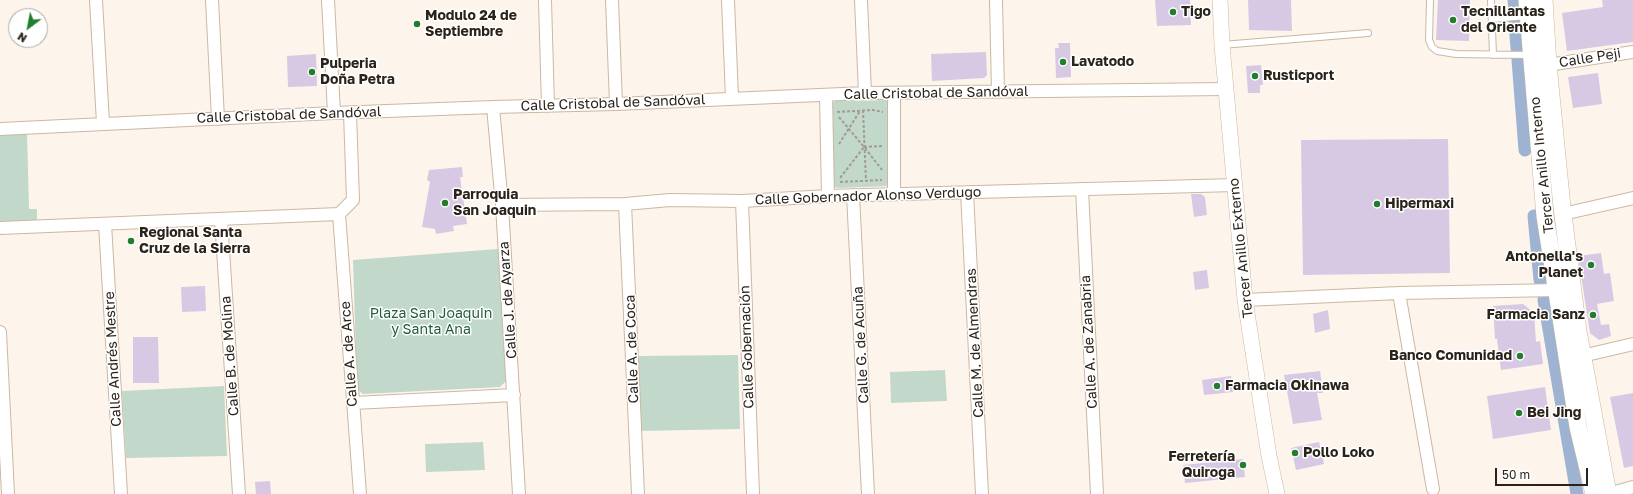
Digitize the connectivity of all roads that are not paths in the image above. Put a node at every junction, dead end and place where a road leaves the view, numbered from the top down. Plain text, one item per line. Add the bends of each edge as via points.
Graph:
1 (96, 0) edge
2 (212, 0) edge
3 (328, 0) edge
4 (545, 0) edge
5 (612, 0) edge
6 (728, 0) edge
7 (861, 0) edge
8 (996, 0) edge
9 (1220, 0) edge
10 (1430, 0) edge
11 (1491, 0) edge
12 (1538, 0) edge
13 (1544, 0) edge
14 (1528, 8) edge
15 (1492, 19) junction
16 (1368, 33) dead end
17 (1222, 45) junction
18 (1633, 52) edge
19 (1493, 55) junction
20 (1532, 55) junction
21 (1548, 65) junction
22 (1226, 89) junction
23 (998, 92) junction
24 (865, 93) junction
25 (894, 93) junction
26 (826, 95) junction
27 (732, 98) junction
28 (616, 104) junction
29 (548, 106) junction
30 (493, 107) junction
31 (334, 113) junction
32 (350, 113) junction
33 (218, 118) junction
34 (103, 123) junction
35 (0, 129) edge
36 (1235, 185) junction
37 (1542, 188) junction
38 (1082, 189) junction
39 (967, 192) junction
40 (894, 194) junction
41 (853, 195) junction
42 (828, 196) junction
43 (1633, 198) edge
44 (742, 201) junction
45 (626, 204) junction
46 (502, 205) junction
47 (1562, 210) junction
48 (339, 214) junction
49 (221, 219) junction
50 (105, 224) junction
51 (0, 228) edge
52 (1558, 290) junction
53 (1399, 293) junction
54 (1245, 300) junction
55 (0, 332) edge
56 (1633, 344) edge
57 (1582, 356) junction
58 (514, 395) junction
59 (353, 403) junction
60 (1598, 446) junction
61 (1633, 487) edge
62 (1433, 489) dead end
63 (8, 494) edge
64 (121, 494) edge
65 (238, 494) edge
66 (360, 494) edge
67 (519, 494) edge
68 (638, 494) edge
69 (753, 494) edge
70 (868, 494) edge
71 (982, 494) edge
72 (1097, 494) edge
73 (1277, 494) edge
74 (1594, 494) edge
75 (1608, 494) edge

1 - 34 street
2 - 33 street
3 - 31 street
4 - 29 street
5 - 28 street
6 - 27 street
7 - 24 street
8 - 23 street
9 - 17 street, Tercer Anillo Externo
10 - 19 lane via 1429,40 1437,51
11 - 15 lane
12 - 21 main road via 1543,59
13 - 21 main road, Tercer Anillo Interno
14 - 15 lane
14 - 20 main road, Tercer Anillo Interno
15 - 19 lane
16 - 17 lane
17 - 22 street, Tercer Anillo Externo
18 - 21 street, Calle Peji
19 - 20 lane
20 - 37 main road, Tercer Anillo Interno
21 - 37 main road via 1544,73 1552,163 1549,178
21 - 47 main road, Tercer Anillo Interno
22 - 23 street, Calle Cristobal de Sandóval
22 - 36 street, Tercer Anillo Externo
23 - 25 street, Calle Cristobal de Sandóval
24 - 25 street, Calle Cristobal de Sandóval
24 - 26 street, Calle Cristobal de Sandóval
25 - 40 street
26 - 27 street, Calle Cristobal de Sandóval
26 - 42 street
27 - 28 street, Calle Cristobal de Sandóval
28 - 29 street, Calle Cristobal de Sandóval
29 - 30 street, Calle Cristobal de Sandóval
30 - 32 street, Calle Cristobal de Sandóval
30 - 46 street, Calle J. de Ayarza
31 - 32 street, Calle Cristobal de Sandóval
31 - 33 street, Calle Cristobal de Sandóval
32 - 48 street via 353,200
33 - 34 street, Calle Cristobal de Sandóval
34 - 35 street, Calle Cristobal de Sandóval
36 - 38 street, Calle Gobernador Alonso Verdugo
36 - 54 street, Tercer Anillo Externo
37 - 52 main road, Tercer Anillo Interno
38 - 39 street, Calle Gobernador Alonso Verdugo
38 - 72 street, Calle A. de Zanabria
39 - 40 street, Calle Gobernador Alonso Verdugo
39 - 71 street, Calle M. de Almendras
40 - 41 street, Calle Gobernador Alonso Verdugo
41 - 42 street, Calle Gobernador Alonso Verdugo
41 - 70 street, Calle G. de Acuña
42 - 44 street, Calle Gobernador Alonso Verdugo
43 - 47 street
44 - 45 street, Calle Gobernador Alonso Verdugo via 670,200
44 - 69 street, Calle Gobernación
45 - 46 street, Calle Gobernador Alonso Verdugo
45 - 68 street, Calle A. de Coca
46 - 58 street, Calle J. de Ayarza
47 - 52 main road via 1556,220 1563,269
47 - 57 main road, Tercer Anillo Interno
48 - 49 street
48 - 59 street, Calle A. de Arce
49 - 50 street
49 - 65 street, Calle B. de Molina
50 - 51 street
50 - 64 street, Calle Andrés Mestre
52 - 53 street
52 - 60 main road via 1564,293 1584,409
52 - 74 main road, Tercer Anillo Interno via 1566,360
53 - 54 street
53 - 62 street
54 - 73 street, Tercer Anillo Externo
55 - 63 street
56 - 57 street
57 - 60 main road, Tercer Anillo Interno
58 - 59 street
58 - 67 street, Calle J. de Ayarza
59 - 66 street, Calle A. de Arce
60 - 75 main road, Tercer Anillo Interno
61 - 75 street

